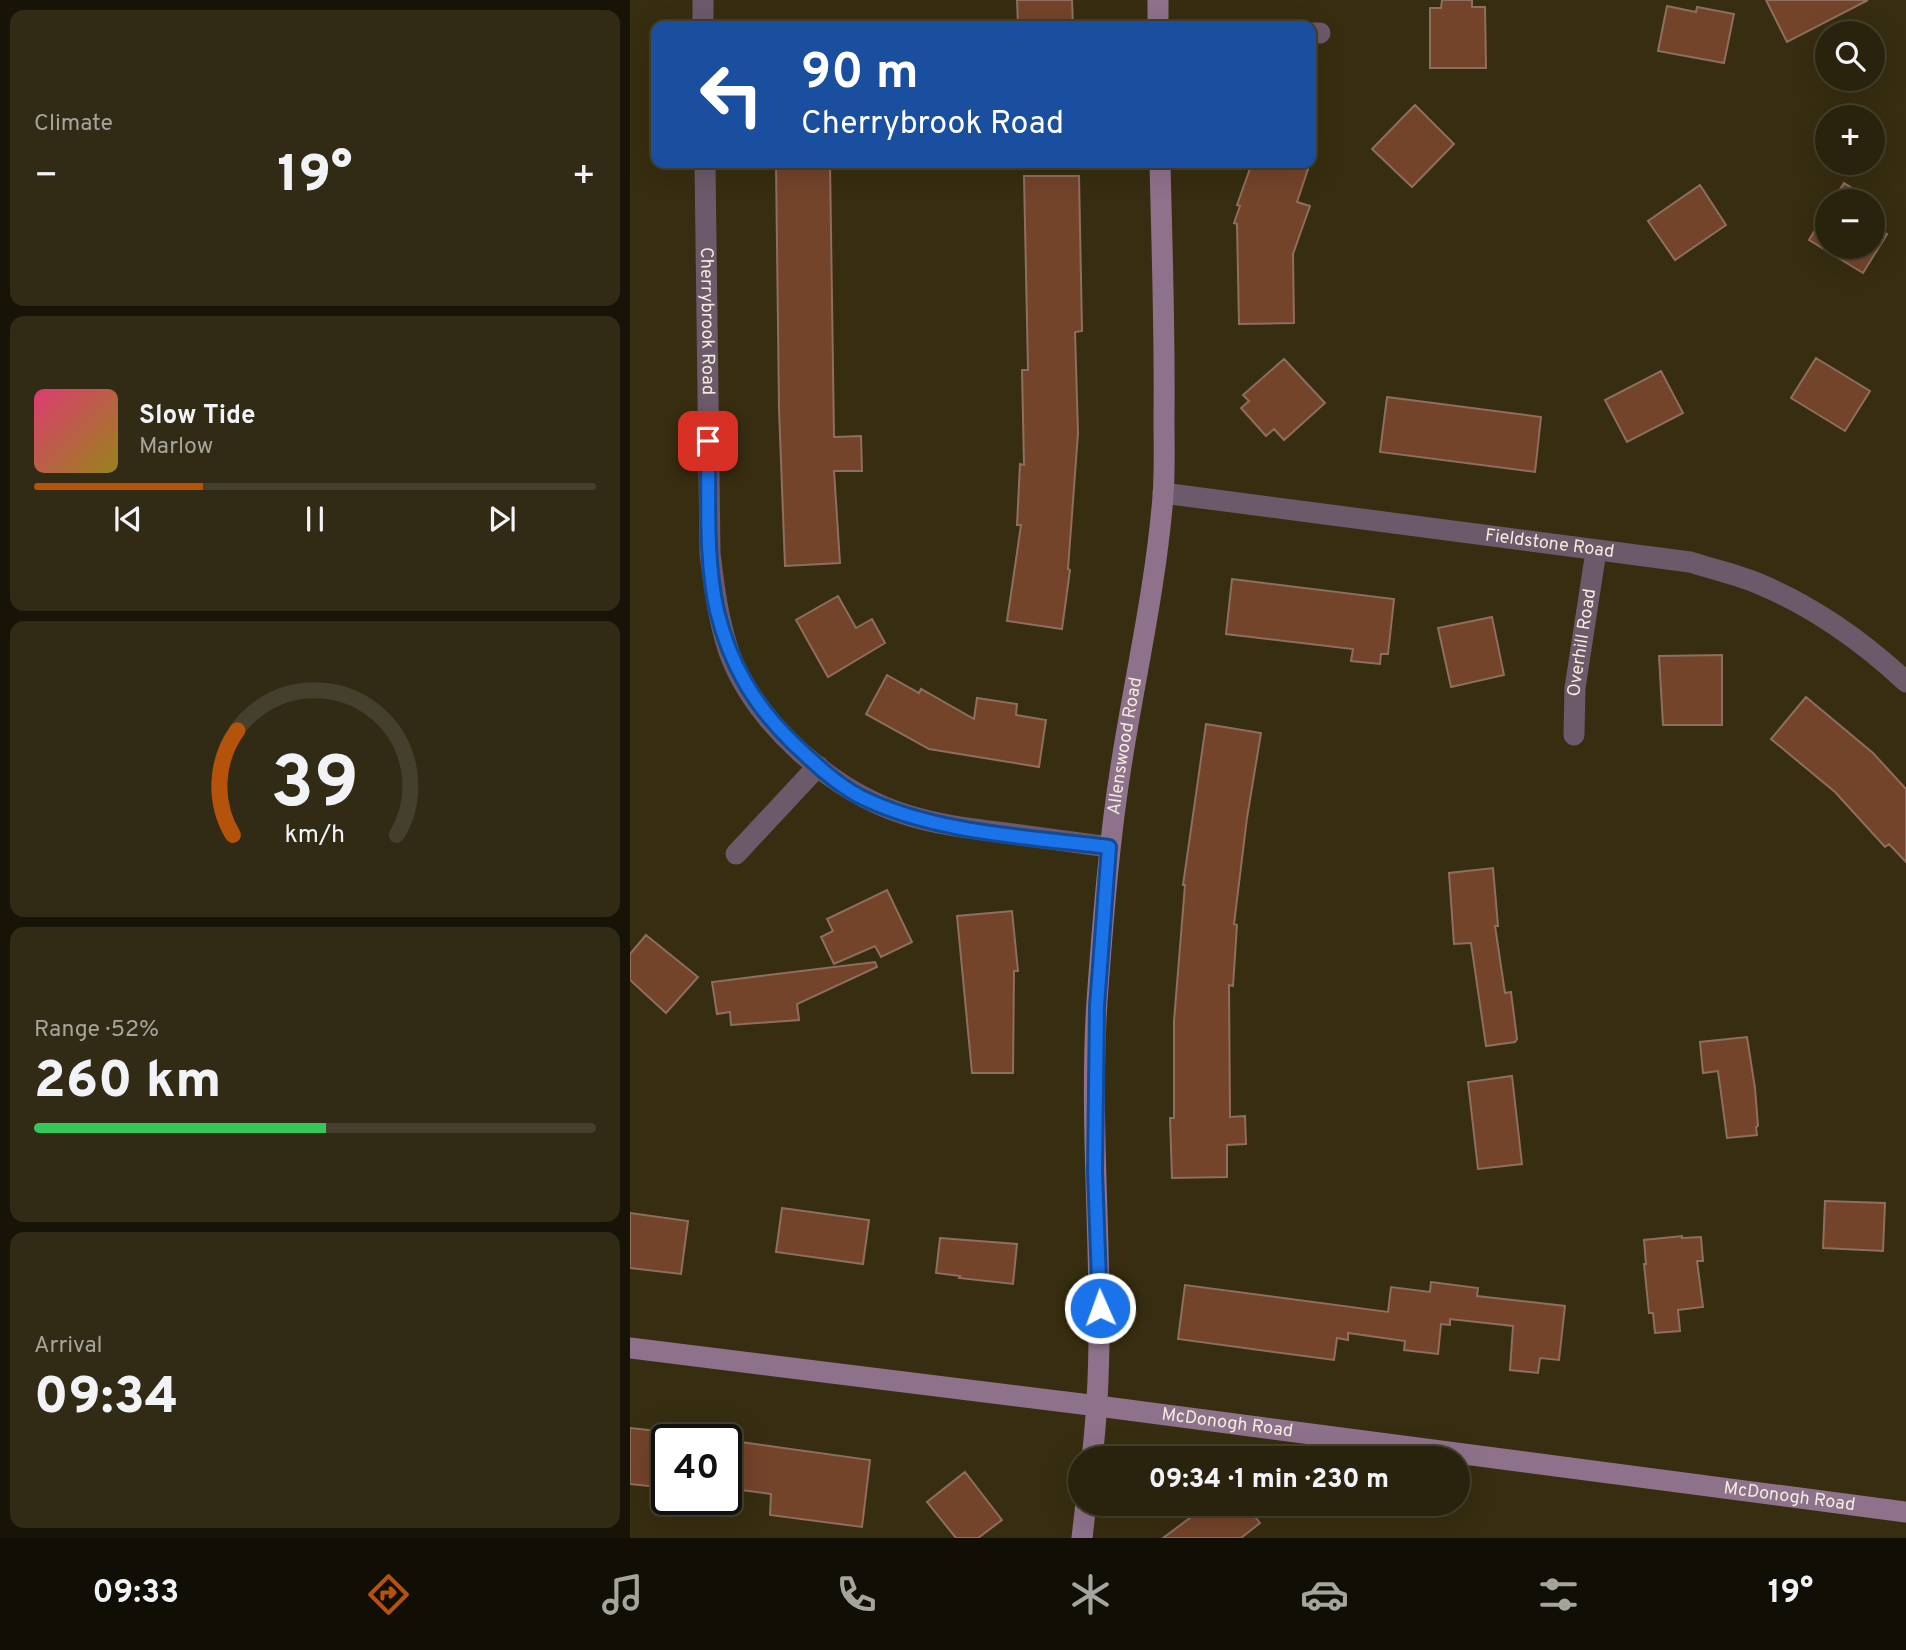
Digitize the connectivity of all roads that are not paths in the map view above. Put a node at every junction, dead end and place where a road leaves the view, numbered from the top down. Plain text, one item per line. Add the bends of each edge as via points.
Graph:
1 (703, 0) edge
2 (1158, 0) edge
3 (703, 21) edge
4 (1158, 21) edge
5 (705, 168) edge
6 (1160, 168) edge
7 (1163, 493) junction
8 (1596, 551) junction
9 (1906, 682) edge
10 (1574, 735) dead end
11 (817, 766) junction
12 (1109, 847) junction
13 (736, 854) dead end
14 (630, 1348) edge
15 (1098, 1406) junction
16 (1093, 1446) edge
17 (1906, 1512) edge
18 (1085, 1516) edge
19 (1082, 1538) edge

1 - 3 street
2 - 4 street
5 - 11 street, Cherrybrook Road via 710,552 717,610 730,653 751,697
6 - 7 street, Allenswood Road
7 - 8 street, Fieldstone Road
7 - 12 street, Allenswood Road via 1154,579
8 - 9 street, Fieldstone Road via 1690,562 1757,582 1855,640
8 - 10 street, Overhill Road via 1576,688
11 - 12 street, Cherrybrook Road via 858,795 903,814 945,825
11 - 13 street
12 - 15 street, Allenswood Road via 1097,1006
14 - 15 street, McDonogh Road
15 - 16 street, Allenswood Road
15 - 17 street, McDonogh Road
18 - 19 street

